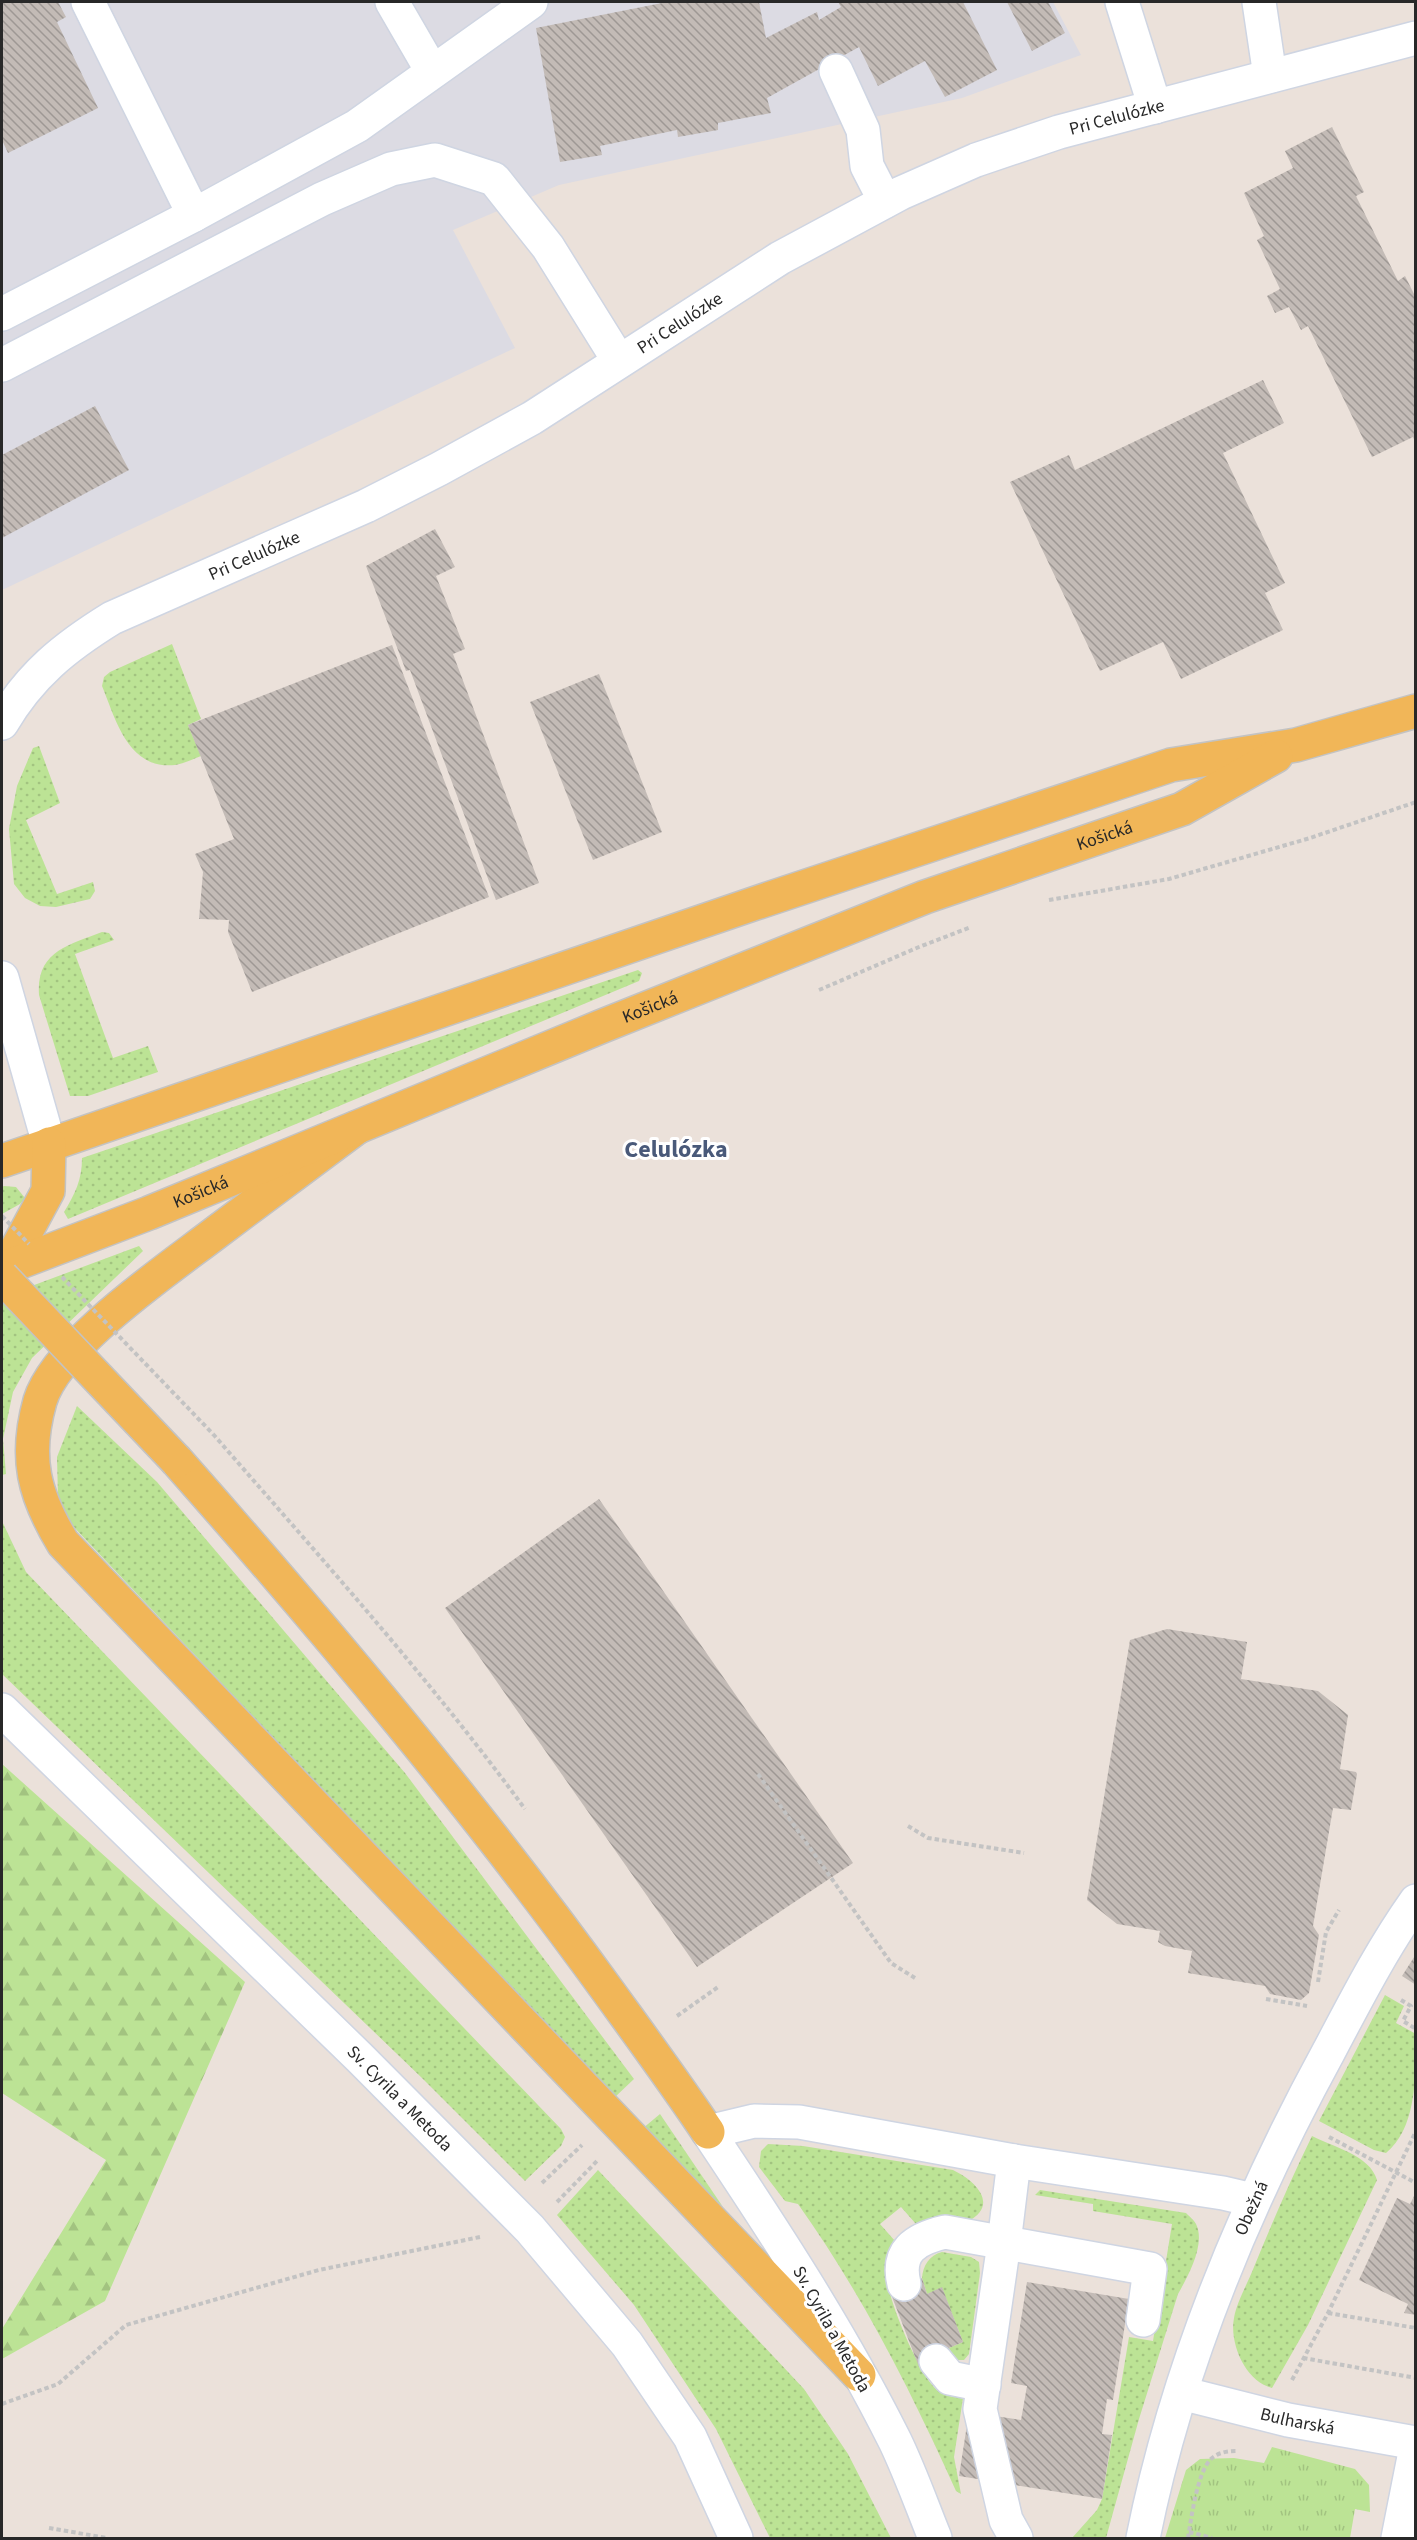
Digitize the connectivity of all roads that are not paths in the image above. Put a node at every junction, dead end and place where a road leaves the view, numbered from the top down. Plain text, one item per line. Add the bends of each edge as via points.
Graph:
1 (88, 2) edge
2 (531, 2) edge
3 (1122, 2) edge
4 (1259, 2) edge
5 (397, 4) edge
6 (1416, 38) edge
7 (432, 71) junction
8 (836, 71) dead end
9 (1270, 76) junction
10 (1155, 107) junction
11 (885, 201) junction
12 (194, 215) junction
13 (2, 314) edge
14 (619, 361) junction
15 (2, 365) edge
16 (1416, 711) edge
17 (2, 723) edge
18 (1296, 745) junction
19 (2, 978) edge
20 (356, 1128) junction
21 (49, 1144) junction
22 (2, 1161) edge
23 (3, 1271) edge
24 (2, 1710) edge
25 (1416, 1901) edge
26 (708, 2132) junction
27 (1014, 2161) junction
28 (1253, 2200) junction
29 (1004, 2243) junction
30 (904, 2284) dead end
31 (1143, 2320) dead end
32 (936, 2361) dead end
33 (859, 2375) junction
34 (984, 2385) junction
35 (1181, 2393) junction
36 (1416, 2443) edge
37 (1416, 2448) edge
38 (1008, 2532) edge
39 (736, 2538) edge
40 (935, 2538) edge
41 (1143, 2538) edge
42 (1398, 2538) edge

1 - 12 street
2 - 7 street
3 - 10 street
4 - 9 street
5 - 7 street
6 - 9 street, Pri Celulózke
7 - 12 street via 357,126
8 - 11 street via 863,130 867,166
9 - 10 street, Pri Celulózke
10 - 11 street, Pri Celulózke via 1059,132 976,160
11 - 14 street, Pri Celulózke via 780,258
12 - 13 street
14 - 15 street via 548,247 494,179 435,160 391,169 322,199
14 - 17 street, Pri Celulózke via 532,418 439,469 366,506 112,618 73,642 42,668 15,700
16 - 18 main road, Košická
18 - 20 main road, Košická via 1182,809 914,901
18 - 21 main road, Košická via 1171,765
19 - 21 street
20 - 23 main road, Košická
20 - 33 main road via 120,1306 59,1364 40,1400 32,1446 34,1480 45,1514 70,1551
21 - 22 main road, Košická
21 - 23 main road via 48,1191
23 - 26 main road, bridge via 177,1461 434,1762 552,1914
24 - 39 street, Sv. Cyrila a Metoda via 530,2229 627,2344 690,2437
25 - 28 street, Obežná via 1362,1989
26 - 27 street via 754,2121 799,2122
26 - 33 street, Sv. Cyrila a Metoda via 798,2267
27 - 28 street
27 - 29 street
28 - 35 street, Obežná
29 - 30 street via 945,2232 923,2237 906,2252 900,2268
29 - 31 street via 1150,2269
29 - 34 street
32 - 34 street via 950,2378
33 - 40 street, Sv. Cyrila a Metoda via 895,2442
34 - 38 street via 980,2409
35 - 36 street, Bulharská via 1288,2420
35 - 41 street, Obežná
37 - 42 street

